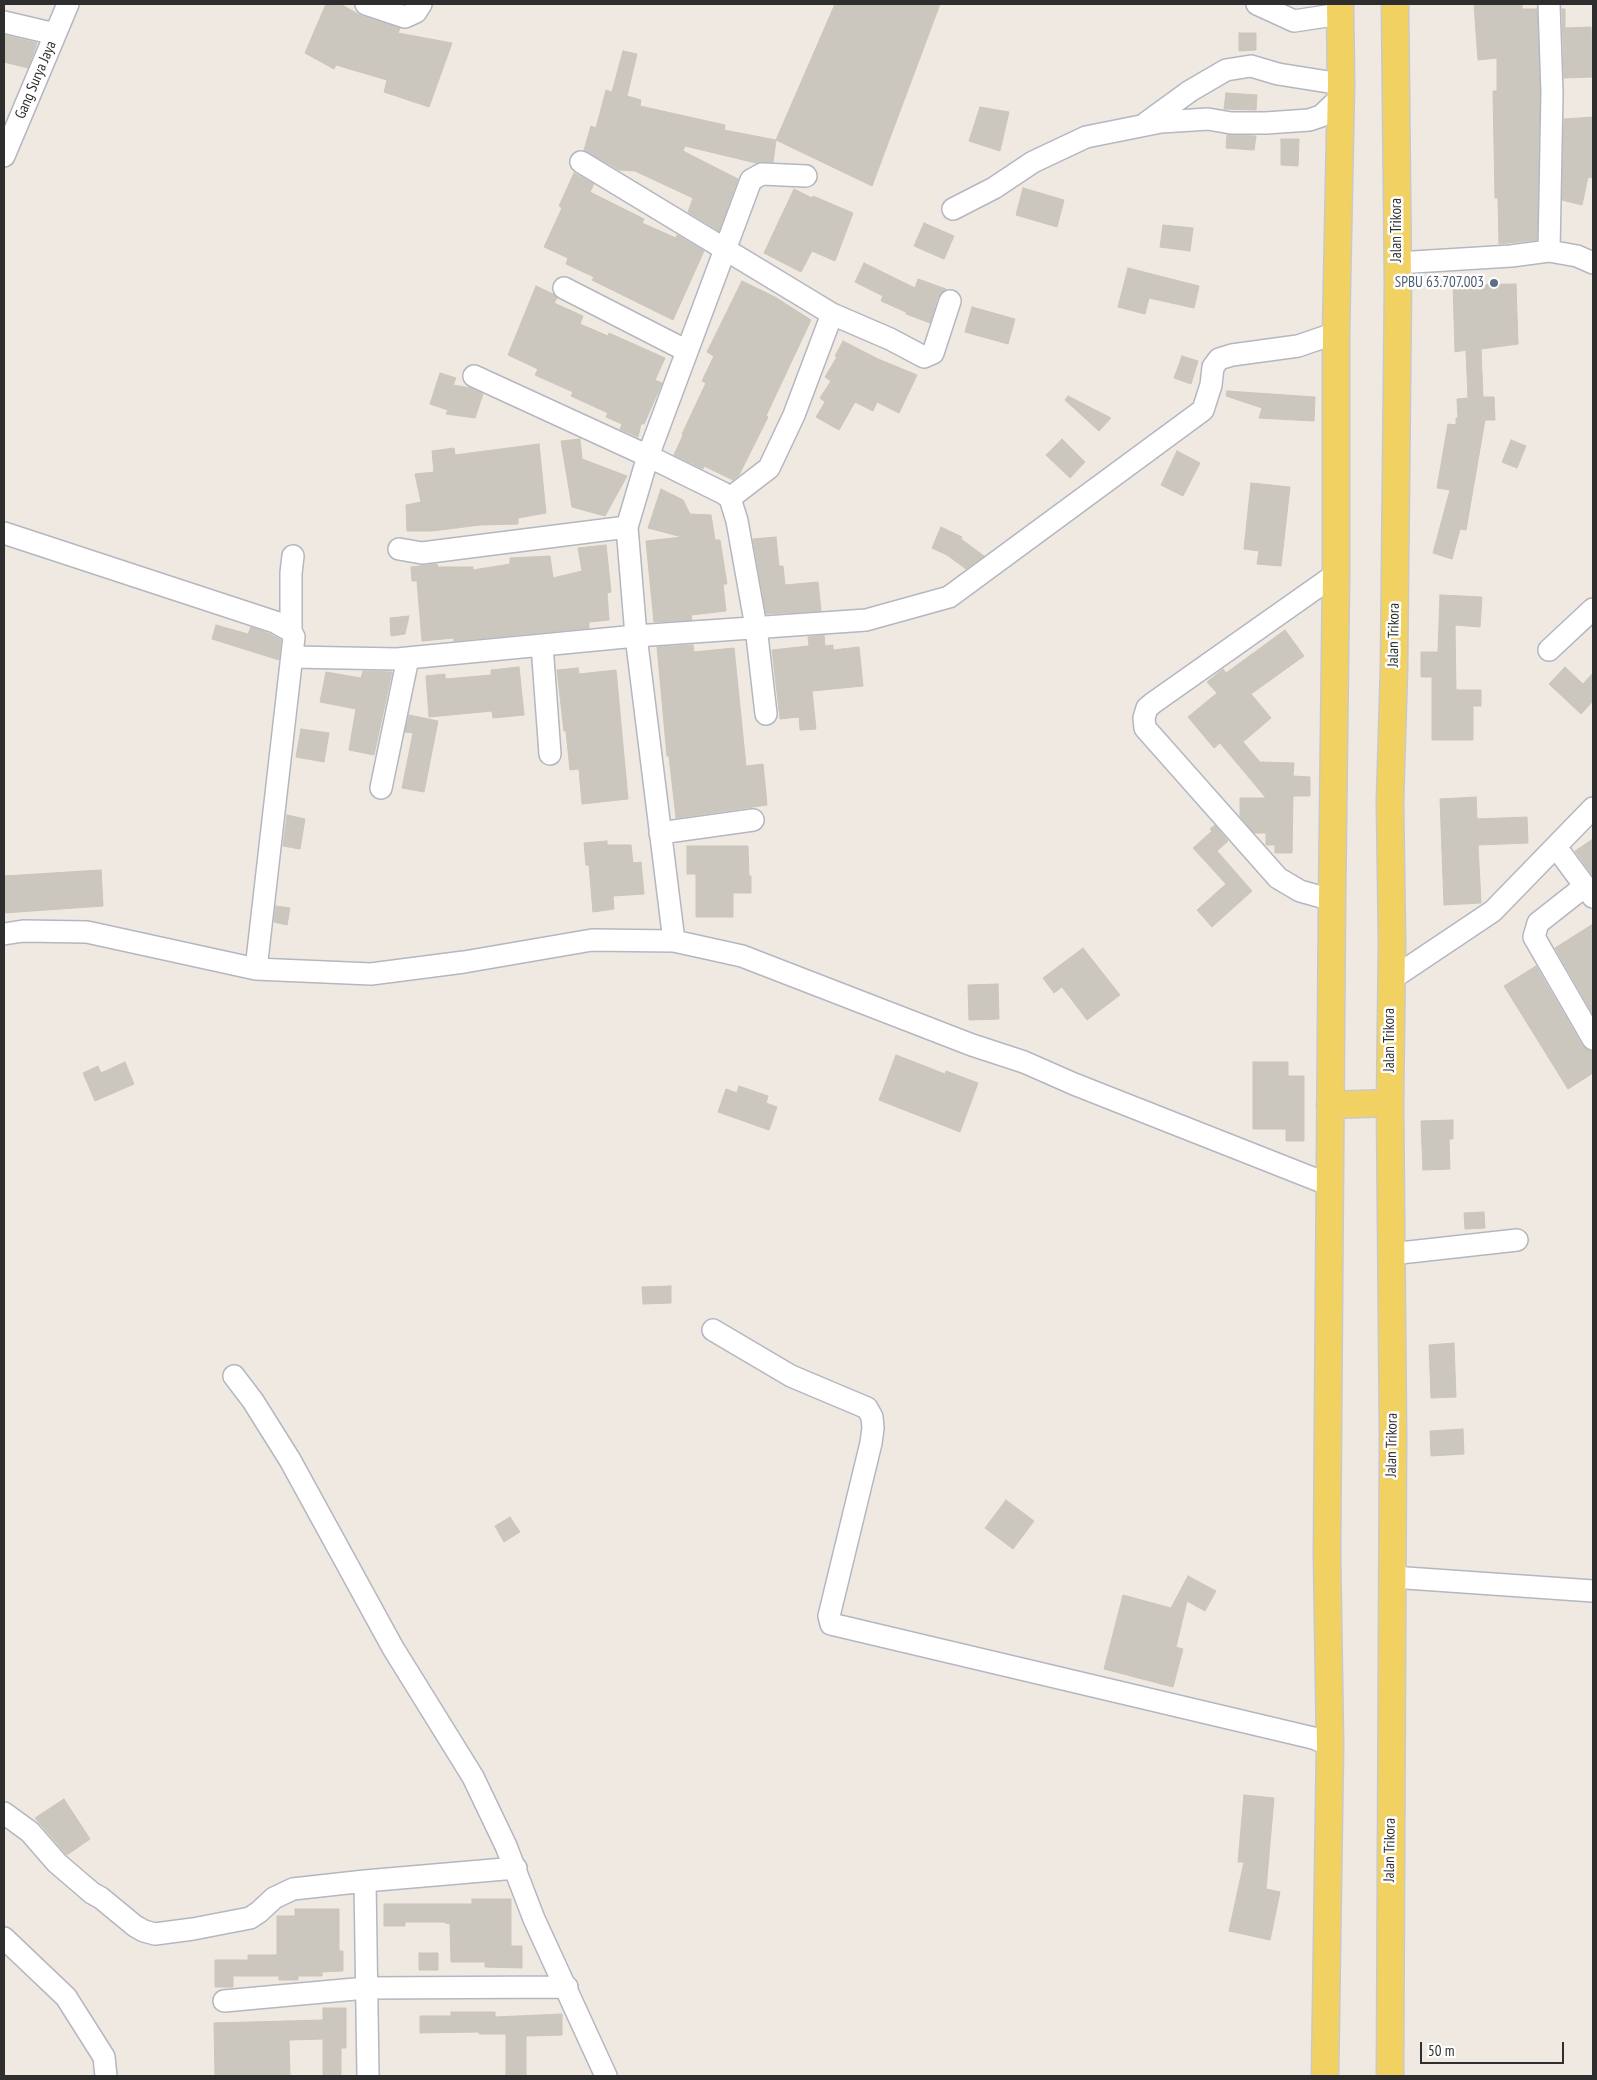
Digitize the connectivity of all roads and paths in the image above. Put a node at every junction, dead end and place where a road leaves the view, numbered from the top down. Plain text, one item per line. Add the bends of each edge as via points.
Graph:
1 (68, 4) edge
2 (366, 4) edge
3 (421, 4) edge
4 (1257, 4) edge
5 (1396, 4) edge
6 (1549, 4) edge
7 (1340, 9) edge
8 (4, 22) edge
9 (55, 34) junction
10 (1341, 91) junction
11 (1141, 126) junction
12 (4, 156) edge
13 (581, 162) dead end
14 (806, 176) dead end
15 (953, 209) dead end
16 (725, 248) junction
17 (1549, 251) junction
18 (1397, 262) junction
19 (1593, 263) edge
20 (564, 288) dead end
21 (950, 302) dead end
22 (832, 314) junction
23 (1336, 333) junction
24 (687, 351) junction
25 (474, 376) dead end
26 (648, 456) junction
27 (730, 498) junction
28 (627, 527) junction
29 (4, 533) edge
30 (398, 549) dead end
31 (294, 556) dead end
32 (1336, 574) junction
33 (1593, 608) edge
34 (756, 627) junction
35 (290, 631) junction
36 (636, 636) junction
37 (542, 645) junction
38 (1549, 650) dead end
39 (292, 657) junction
40 (408, 658) junction
41 (766, 714) dead end
42 (550, 754) dead end
43 (381, 788) dead end
44 (1593, 808) edge
45 (753, 820) dead end
46 (660, 833) junction
47 (1556, 847) junction
48 (1589, 892) edge
49 (1332, 900) junction
50 (4, 934) edge
51 (674, 941) junction
52 (256, 969) junction
53 (1390, 980) junction
54 (1593, 1039) edge
55 (1390, 1103) junction
56 (1330, 1105) junction
57 (1330, 1185) junction
58 (1517, 1240) dead end
59 (1391, 1254) junction
60 (713, 1330) dead end
61 (234, 1376) dead end
62 (1392, 1577) junction
63 (1593, 1591) edge
64 (1330, 1745) junction
65 (4, 1813) edge
66 (516, 1868) junction
67 (364, 1881) junction
68 (4, 1938) edge
69 (567, 1987) junction
70 (366, 1988) junction
71 (224, 2001) dead end
72 (106, 2076) edge
73 (368, 2076) edge
74 (606, 2076) edge
75 (1325, 2076) edge
76 (1390, 2076) edge

1 - 9 street, Gang Surya Jaya
2 - 3 street via 405,17 416,12
4 - 7 street via 1294,21
5 - 18 main road, Jalan Trikora
6 - 17 street via 1552,93
7 - 10 main road
8 - 9 street
9 - 12 street, Gang Surya Jaya
10 - 11 street via 1321,116 1309,120 1231,123 1208,119
10 - 11 street via 1251,66 1226,70
10 - 23 main road
11 - 15 street via 1086,137 1033,162 994,188
13 - 16 street
14 - 16 street via 762,174 751,180
16 - 22 street
16 - 24 street
17 - 18 street
17 - 19 street via 1577,256
18 - 53 main road, Jalan Trikora
20 - 24 street
21 - 22 street via 933,353 924,357
22 - 27 street via 794,415 769,468
23 - 32 main road
23 - 34 street via 1298,346 1219,359 1212,367 1211,384 1203,410 949,596 866,620
24 - 26 street
25 - 26 street
26 - 27 street
26 - 28 street
27 - 34 street
28 - 30 street via 422,553
28 - 36 street
29 - 35 street via 275,622
31 - 35 street
32 - 49 main road
32 - 49 street via 1152,703 1144,718 1145,728 1278,878 1300,891
33 - 38 street
34 - 36 street
34 - 41 street
35 - 39 street via 294,637
36 - 37 street
36 - 46 street
37 - 40 street
37 - 42 street
39 - 40 street
39 - 52 street
40 - 43 street
44 - 47 street
45 - 46 street
46 - 51 street
47 - 48 street
47 - 53 street via 1493,910
48 - 54 street via 1538,924 1534,937
49 - 56 main road
50 - 52 street via 23,931 87,932
51 - 52 street via 592,940 371,974
51 - 57 street via 742,956 1024,1062
53 - 55 main road, Jalan Trikora
55 - 56 main road
55 - 59 main road, Jalan Trikora
56 - 57 main road
57 - 64 main road via 1327,1554
58 - 59 street
59 - 62 main road, Jalan Trikora
60 - 64 street via 791,1376 868,1408 873,1428 871,1443 829,1616 831,1624 1313,1738
61 - 66 street via 286,1454 393,1648 473,1777
62 - 63 street
62 - 76 main road, Jalan Trikora
64 - 75 main road
65 - 67 street via 30,1832 57,1863 92,1893 135,1926 155,1934 250,1918 274,1898 293,1889
66 - 67 street
66 - 69 street via 534,1919
67 - 70 street
68 - 72 street via 66,1997 104,2057
69 - 70 street
69 - 74 street
70 - 71 street
70 - 73 street

